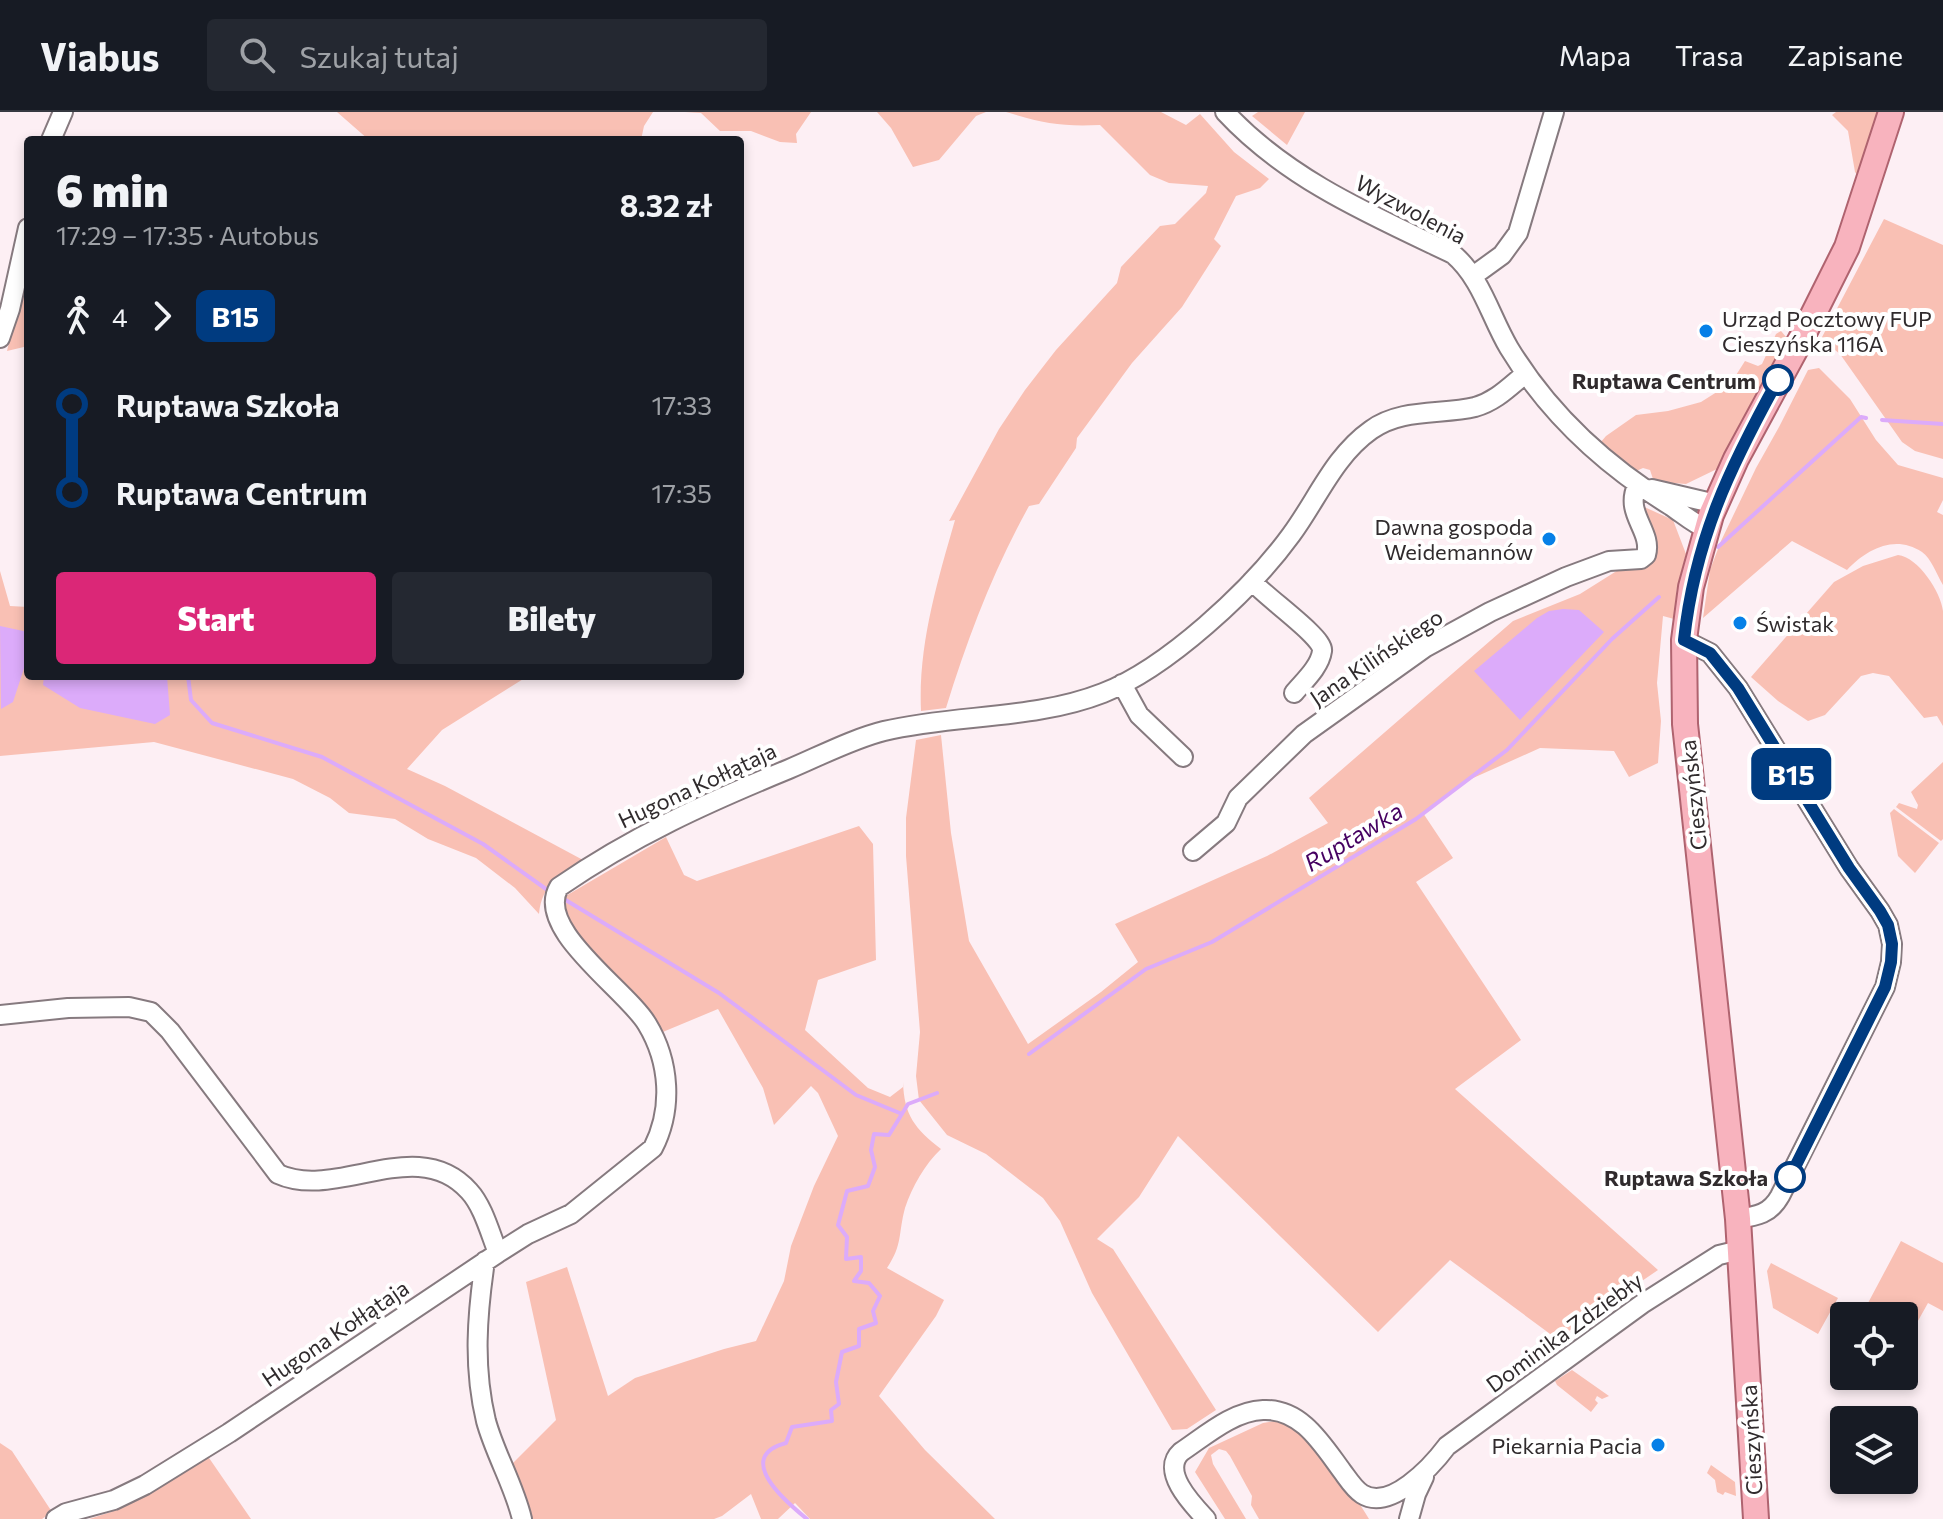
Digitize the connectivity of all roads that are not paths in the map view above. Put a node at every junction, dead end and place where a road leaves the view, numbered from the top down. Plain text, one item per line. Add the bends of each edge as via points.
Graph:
1 (63, 112) edge
2 (1225, 112) edge
3 (1554, 112) edge
4 (1891, 112) edge
5 (53, 136) edge
6 (24, 246) edge
7 (1473, 276) junction
8 (0, 338) edge
9 (1525, 374) junction
10 (1637, 486) junction
11 (1716, 504) junction
12 (1707, 529) junction
13 (1252, 581) junction
14 (1684, 640) junction
15 (1122, 684) junction
16 (1294, 693) dead end
17 (1183, 757) dead end
18 (1193, 851) dead end
19 (0, 1015) edge
20 (1738, 1219) junction
21 (1740, 1250) junction
22 (492, 1257) junction
23 (1427, 1470) junction
24 (56, 1519) edge
25 (522, 1519) edge
26 (1206, 1519) edge
27 (1409, 1519) edge
28 (1756, 1519) edge

1 - 5 street
2 - 7 street, Wyzwolenia via 1250,139 1312,184 1453,254
3 - 7 street via 1518,233 1502,255
4 - 11 main road, Cieszyńska via 1847,247
6 - 8 street
7 - 9 street, Wyzwolenia
9 - 10 street, Wyzwolenia via 1603,459
9 - 13 street, Hugona Kołłątaja via 1495,400 1399,417 1370,430 1337,464 1292,534
10 - 11 street, Wyzwolenia
10 - 12 street, Wyzwolenia
10 - 18 street, Jana Kilińskiego via 1632,501 1648,549 1641,559 1591,567 1426,647 1304,734 1238,798 1226,823
11 - 12 main road, Cieszyńska
12 - 14 main road, Cieszyńska
13 - 15 street, Hugona Kołłątaja via 1196,632
13 - 16 street via 1322,646 1314,668
14 - 20 main road, Cieszyńska via 1685,724
14 - 20 street via 1710,653 1738,688 1880,911 1892,944 1885,987 1780,1196 1762,1215
15 - 17 street via 1139,715
15 - 22 street, Hugona Kołłątaja via 1067,705 880,732 653,829 559,887 554,911 563,930 636,1008 655,1040 665,1075 665,1115 644,1158 571,1214
19 - 22 street via 68,1008 151,1012 278,1174 307,1182 400,1167 435,1170 471,1192
20 - 21 main road, Cieszyńska
21 - 23 street, Dominika Zdziebły via 1719,1255 1630,1313 1447,1446
21 - 28 main road, Cieszyńska
22 - 24 street, Hugona Kołłątaja via 145,1485
22 - 25 street via 476,1339 479,1384 486,1422
23 - 26 street, Dominika Zdziebły via 1406,1487 1375,1499 1363,1496 1313,1432 1280,1412 1262,1410 1229,1421 1176,1457 1177,1481
23 - 27 street, Dominika Zdziebły

